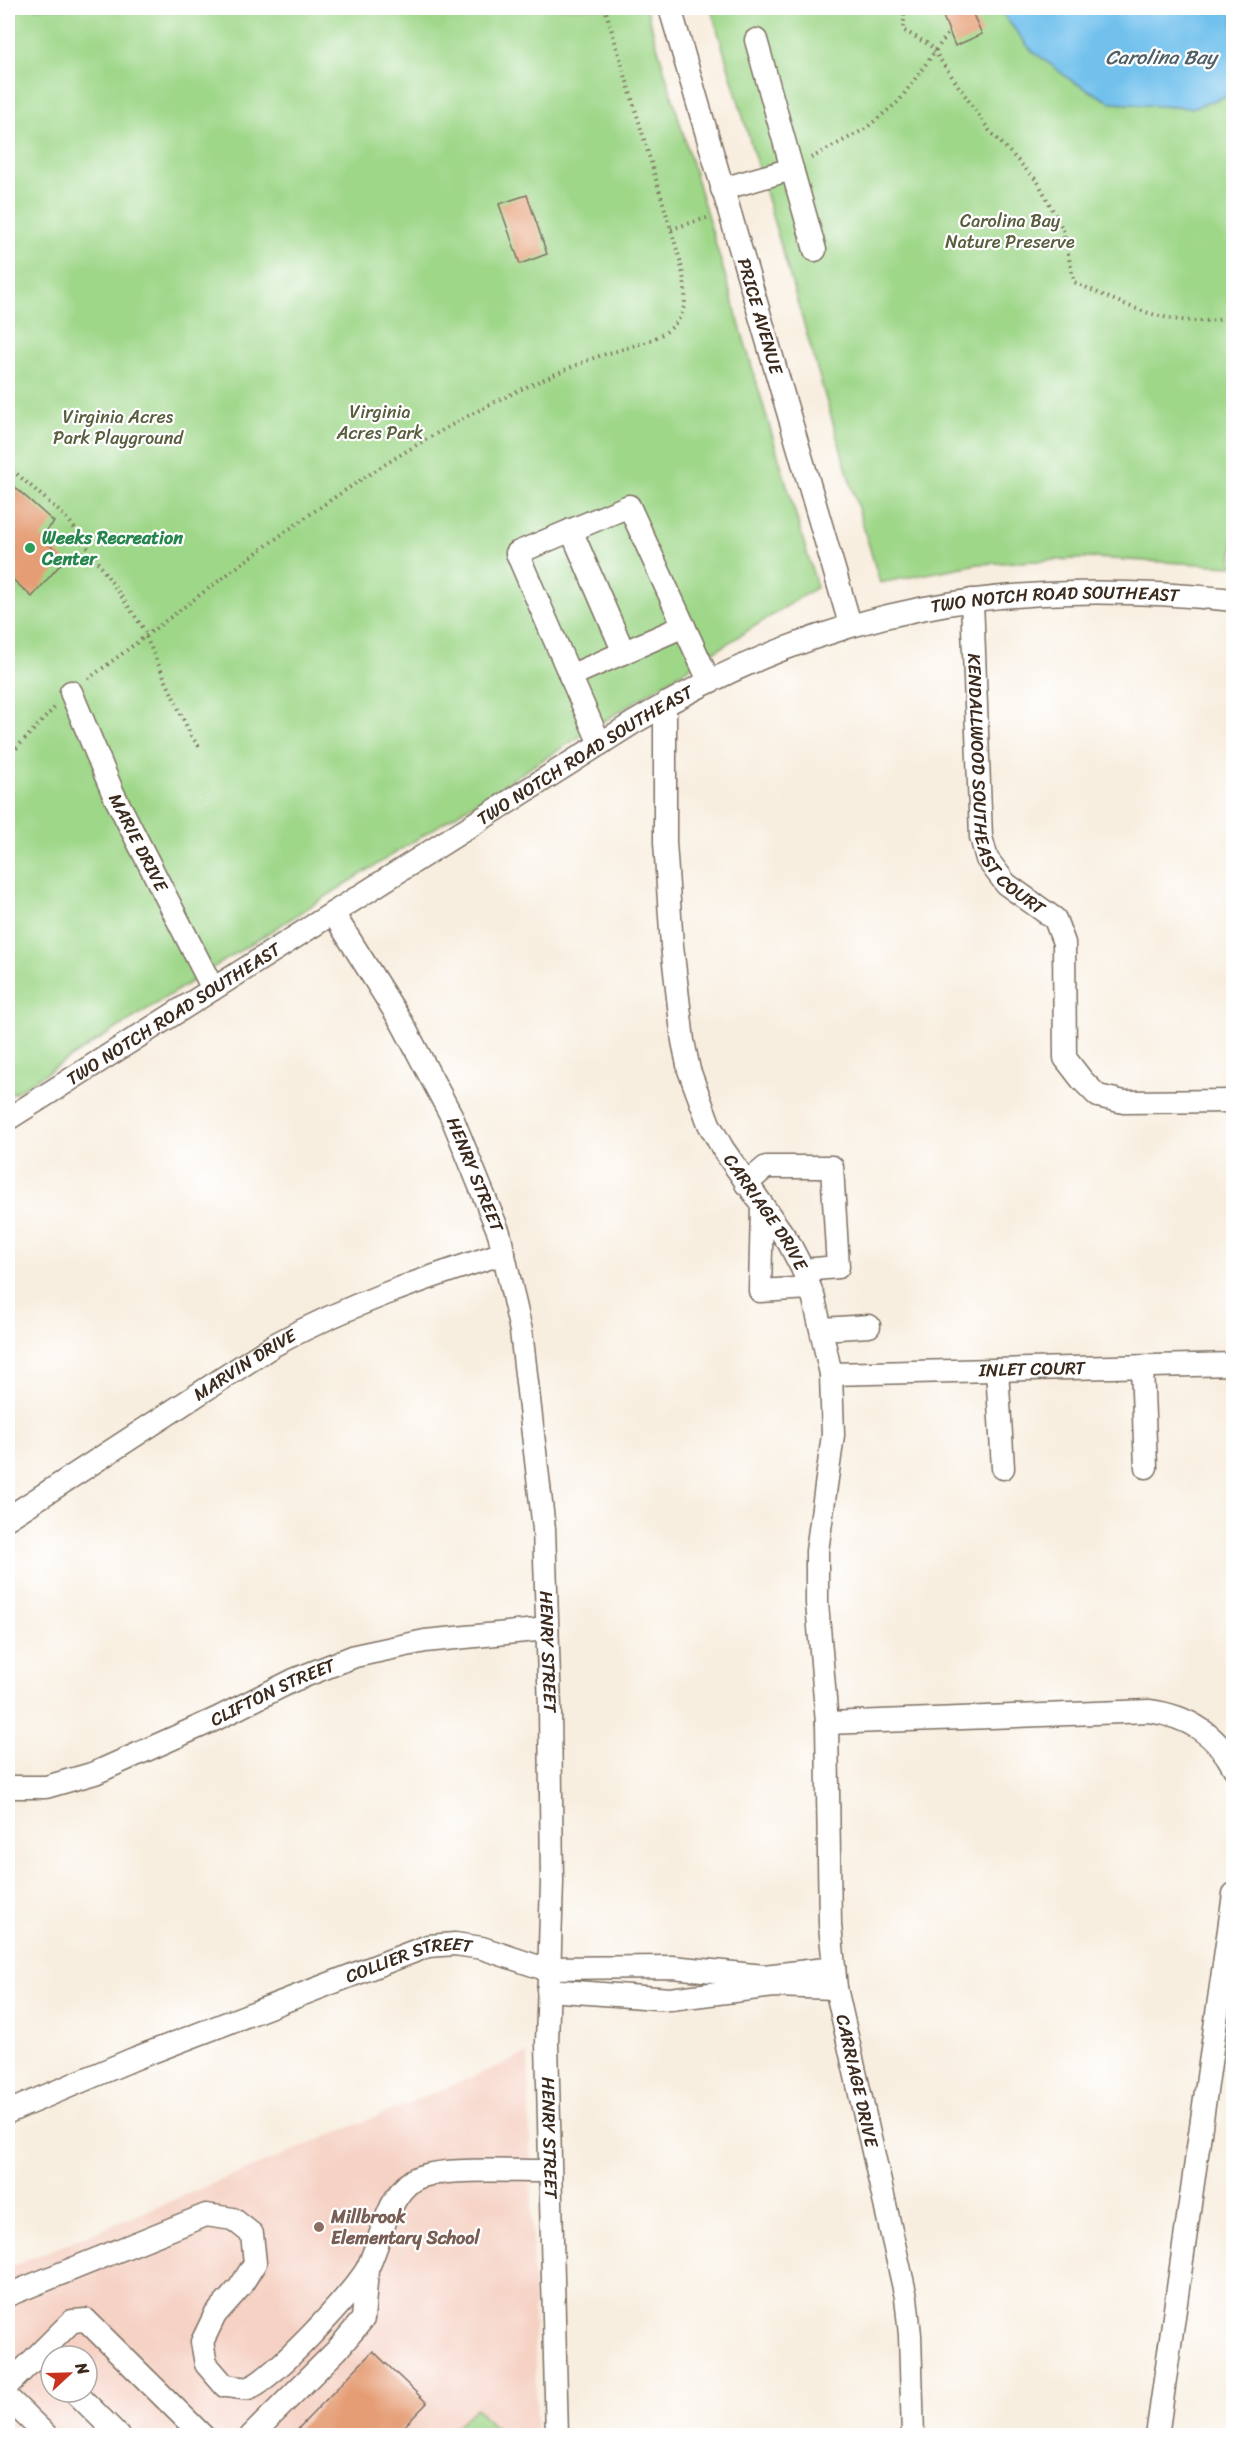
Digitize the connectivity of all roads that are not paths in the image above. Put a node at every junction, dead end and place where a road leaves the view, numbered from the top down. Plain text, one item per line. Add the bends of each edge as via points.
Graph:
1 (670, 8) edge
2 (756, 40) dead end
3 (792, 168) junction
4 (722, 189) junction
5 (815, 250) dead end
6 (571, 530) junction
7 (972, 600) junction
8 (1233, 600) edge
9 (850, 624) junction
10 (684, 626) junction
11 (624, 653) junction
12 (570, 676) junction
13 (709, 681) junction
14 (71, 692) road end
15 (665, 704) junction
16 (600, 744) junction
17 (333, 913) junction
18 (213, 989) junction
19 (1233, 1101) edge
20 (8, 1119) edge
21 (746, 1184) junction
22 (762, 1207) junction
23 (504, 1253) junction
24 (806, 1279) junction
25 (869, 1326) dead end
26 (822, 1329) junction
27 (1233, 1364) edge
28 (1142, 1366) junction
29 (997, 1370) junction
30 (831, 1374) junction
31 (1146, 1467) dead end
32 (1003, 1468) dead end
33 (8, 1518) edge
34 (547, 1629) junction
35 (827, 1723) junction
36 (1233, 1768) edge
37 (8, 1787) edge
38 (1233, 1894) edge
39 (549, 1967) junction
40 (835, 1978) junction
41 (548, 1990) junction
42 (8, 2112) edge
43 (549, 2171) junction
44 (367, 2270) junction
45 (8, 2295) edge
46 (56, 2344) edge
47 (39, 2364) edge
48 (8, 2385) edge
49 (8, 2398) edge
50 (87, 2404) edge
51 (197, 2434) edge
52 (47, 2436) edge
53 (119, 2436) edge
54 (251, 2436) edge
55 (557, 2436) edge
56 (913, 2436) edge
57 (1157, 2436) edge

1 - 4 street, PRICE AVENUE
2 - 3 street
3 - 4 street
3 - 5 street
4 - 9 street, PRICE AVENUE
6 - 10 street via 629,506
6 - 11 street
6 - 12 street via 517,553
7 - 8 street, TWO NOTCH ROAD SOUTHEAST via 1090,592
7 - 9 street, TWO NOTCH ROAD SOUTHEAST
7 - 19 street, KENDALLWOOD SOUTHEAST COURT via 981,837 987,859 1006,884 1055,919 1064,943 1065,1058 1098,1096 1124,1102
9 - 13 street, TWO NOTCH ROAD SOUTHEAST via 770,652
10 - 11 street
10 - 13 street
11 - 12 street
12 - 16 street
13 - 15 street, TWO NOTCH ROAD SOUTHEAST
14 - 18 street, MARIE DRIVE via 113,793
15 - 16 street, TWO NOTCH ROAD SOUTHEAST
15 - 21 street, CARRIAGE DRIVE via 665,842 683,1041 709,1124
16 - 17 street, TWO NOTCH ROAD SOUTHEAST
17 - 18 street, TWO NOTCH ROAD SOUTHEAST
17 - 23 street, HENRY STREET via 402,1023 446,1103
18 - 20 street, TWO NOTCH ROAD SOUTHEAST
21 - 22 street, CARRIAGE DRIVE
21 - 24 street via 766,1167 832,1167 838,1267
22 - 24 street, CARRIAGE DRIVE via 789,1243
22 - 24 street via 760,1291
23 - 33 street, MARVIN DRIVE via 433,1275 305,1328
23 - 34 street, HENRY STREET via 528,1381 544,1528
24 - 26 street, CARRIAGE DRIVE
25 - 26 street
26 - 30 street, CARRIAGE DRIVE
27 - 28 street, INLET COURT
28 - 29 street, INLET COURT
28 - 31 street
29 - 30 street, INLET COURT
29 - 32 street
30 - 35 street, CARRIAGE DRIVE via 832,1435 817,1551 817,1603
34 - 37 street, CLIFTON STREET via 425,1641 355,1656 294,1680 95,1773 46,1786
34 - 39 street, HENRY STREET via 552,1873
35 - 36 street via 1149,1711 1167,1713 1197,1726 1221,1747
35 - 40 street, CARRIAGE DRIVE via 830,1924
38 - 57 street
39 - 40 street, COLLIER STREET via 672,1967
39 - 41 street, HENRY STREET
39 - 42 street, COLLIER STREET via 473,1946 428,1946 136,2058
40 - 41 street via 670,1999
40 - 56 street, CARRIAGE DRIVE via 906,2297
41 - 43 street, HENRY STREET
43 - 44 street via 435,2172 412,2181 396,2198
43 - 55 street, HENRY STREET
44 - 45 street via 334,2313 266,2377 248,2388 225,2386 206,2364 202,2342 215,2315 255,2263 252,2234 234,2219 206,2215
44 - 54 street via 363,2319
46 - 51 street via 72,2321 86,2320
47 - 48 street
49 - 52 street
50 - 53 street

